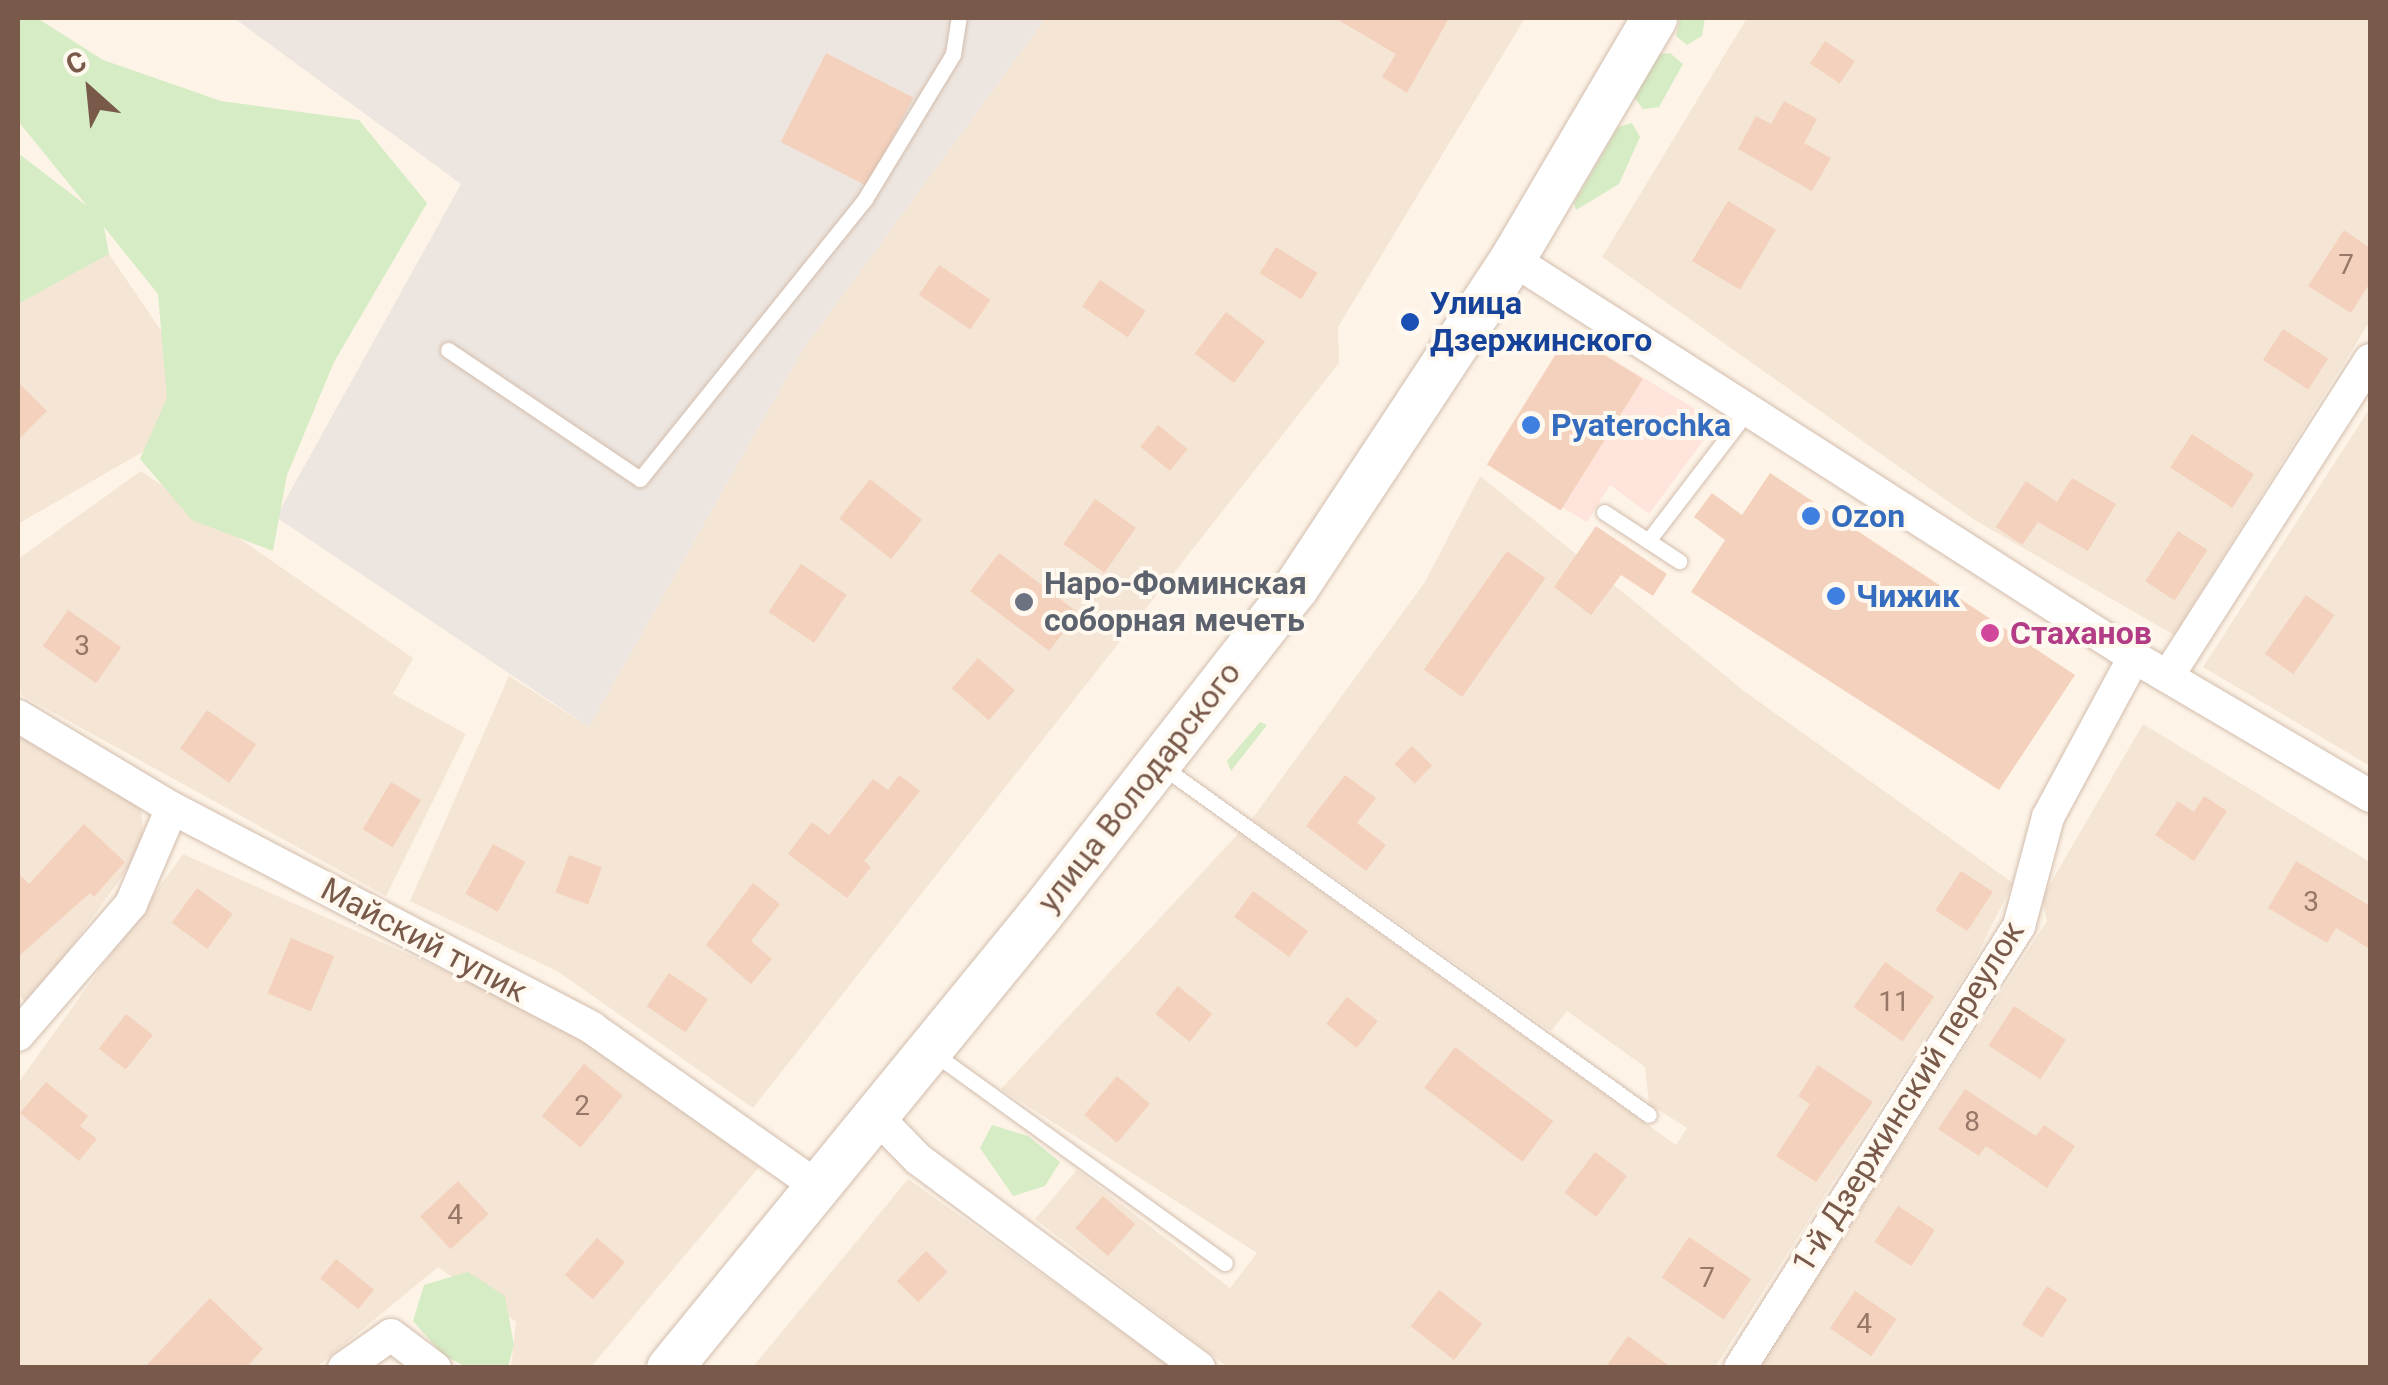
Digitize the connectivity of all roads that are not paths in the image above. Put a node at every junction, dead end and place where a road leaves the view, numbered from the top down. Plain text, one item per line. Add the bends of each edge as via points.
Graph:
1 (960, 18) edge
2 (1654, 18) edge
3 (1512, 259) junction
4 (448, 350) dead end
5 (2370, 360) edge
6 (1749, 409) junction
7 (1604, 512) dead end
8 (1648, 541) junction
9 (1679, 561) dead end
10 (2134, 657) junction
11 (2168, 676) junction
12 (18, 716) edge
13 (1158, 764) junction
14 (2370, 796) edge
15 (172, 808) junction
16 (18, 1035) edge
17 (930, 1050) junction
18 (1649, 1115) dead end
19 (876, 1116) junction
20 (818, 1186) junction
21 (1225, 1263) dead end
22 (344, 1368) edge
23 (435, 1368) edge
24 (669, 1368) edge
25 (1199, 1368) edge
26 (1740, 1368) edge

1 - 4 lane via 953,54 865,199 640,479
2 - 3 main road, улица Володарского
3 - 6 street
3 - 13 main road, улица Володарского via 1295,588
5 - 11 street
6 - 8 lane
6 - 10 street
7 - 8 lane
8 - 9 lane
10 - 11 street
10 - 26 street, 1-й Дзержинский переулок via 2048,816 2019,926
11 - 14 street
12 - 15 street, Майский тупик
13 - 17 main road, улица Володарского
13 - 18 lane
15 - 16 street via 130,904
15 - 20 street, Майский тупик via 592,1028
17 - 19 main road, улица Володарского
17 - 21 lane
19 - 20 main road, улица Володарского
19 - 25 street via 918,1159
20 - 24 main road, улица Володарского
22 - 23 street via 391,1335

